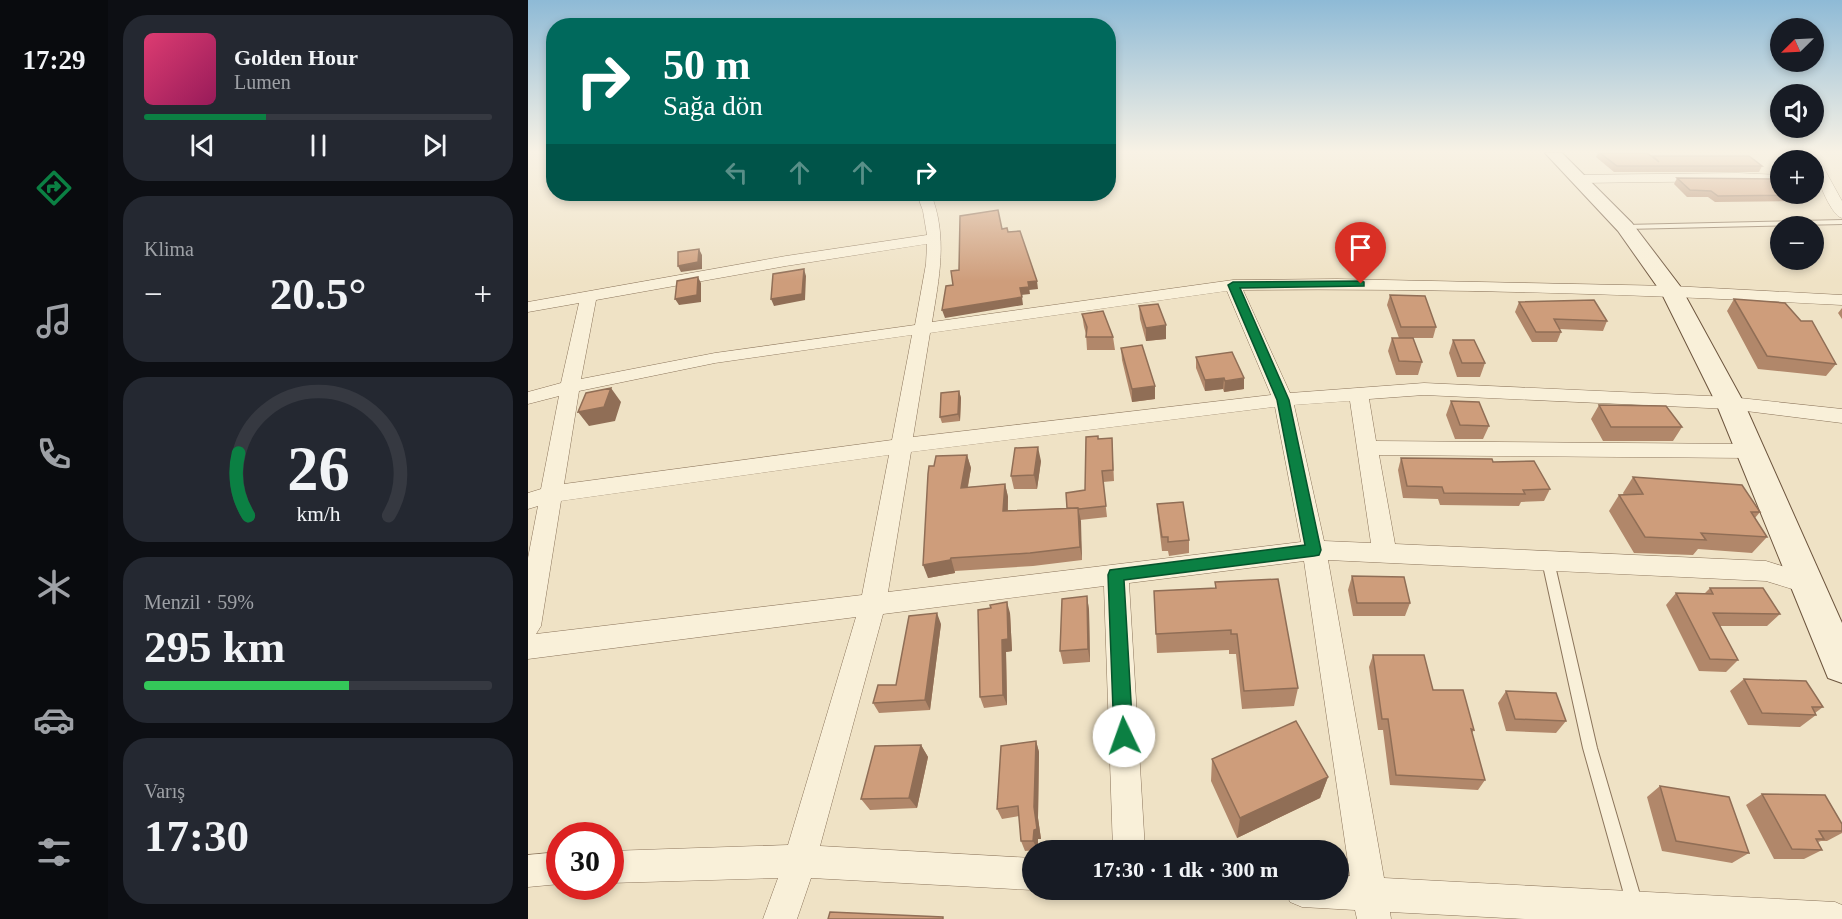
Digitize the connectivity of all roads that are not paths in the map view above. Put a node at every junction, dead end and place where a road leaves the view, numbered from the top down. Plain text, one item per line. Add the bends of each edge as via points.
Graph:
1 (1596, 196) edge
2 (1829, 196) edge
3 (927, 201) edge
4 (1842, 214) edge
5 (1842, 222) edge
6 (1625, 227) junction
7 (935, 238) junction
8 (1233, 285) junction
9 (1672, 291) junction
10 (589, 295) junction
11 (1842, 300) edge
12 (528, 308) edge
13 (922, 329) junction
14 (570, 387) junction
15 (1358, 394) junction
16 (528, 398) edge
17 (1283, 400) junction
18 (1730, 403) junction
19 (1842, 416) edge
20 (900, 446) junction
21 (1367, 448) junction
22 (1750, 451) junction
23 (551, 494) junction
24 (528, 501) edge
25 (1314, 550) junction
26 (1385, 554) junction
27 (1548, 561) junction
28 (1116, 575) junction
29 (1805, 583) junction
30 (873, 604) junction
31 (528, 626) edge
32 (528, 647) edge
33 (1842, 666) edge
34 (1129, 840) edge
35 (800, 861) junction
36 (624, 867) edge
37 (546, 869) edge
38 (528, 871) edge
39 (1022, 873) edge
40 (1346, 900) edge
41 (1372, 906) edge
42 (1636, 908) junction
43 (780, 919) edge
44 (1835, 919) edge

1 - 6 street
2 - 4 street
3 - 7 street
5 - 6 lane
6 - 9 street
7 - 10 street
7 - 13 street
8 - 9 street
8 - 13 street
8 - 17 street
9 - 11 street
9 - 18 street
10 - 12 street
10 - 14 street
13 - 14 street via 715,358
13 - 20 street
14 - 16 street
14 - 23 street
15 - 17 street
15 - 18 street via 1424,389
15 - 21 street
17 - 20 street
17 - 25 street
18 - 19 street
18 - 22 street
20 - 23 street
20 - 30 street
21 - 22 street
21 - 26 street
22 - 29 street
23 - 24 street
23 - 31 street
25 - 26 street
25 - 28 street
25 - 41 street
26 - 27 street
27 - 29 street via 1767,571
27 - 42 lane via 1590,748
28 - 30 street
28 - 34 street
29 - 33 street
30 - 32 street
30 - 35 street
35 - 36 street
35 - 39 street
35 - 43 street
37 - 38 street
40 - 41 street
41 - 42 street
42 - 44 street

